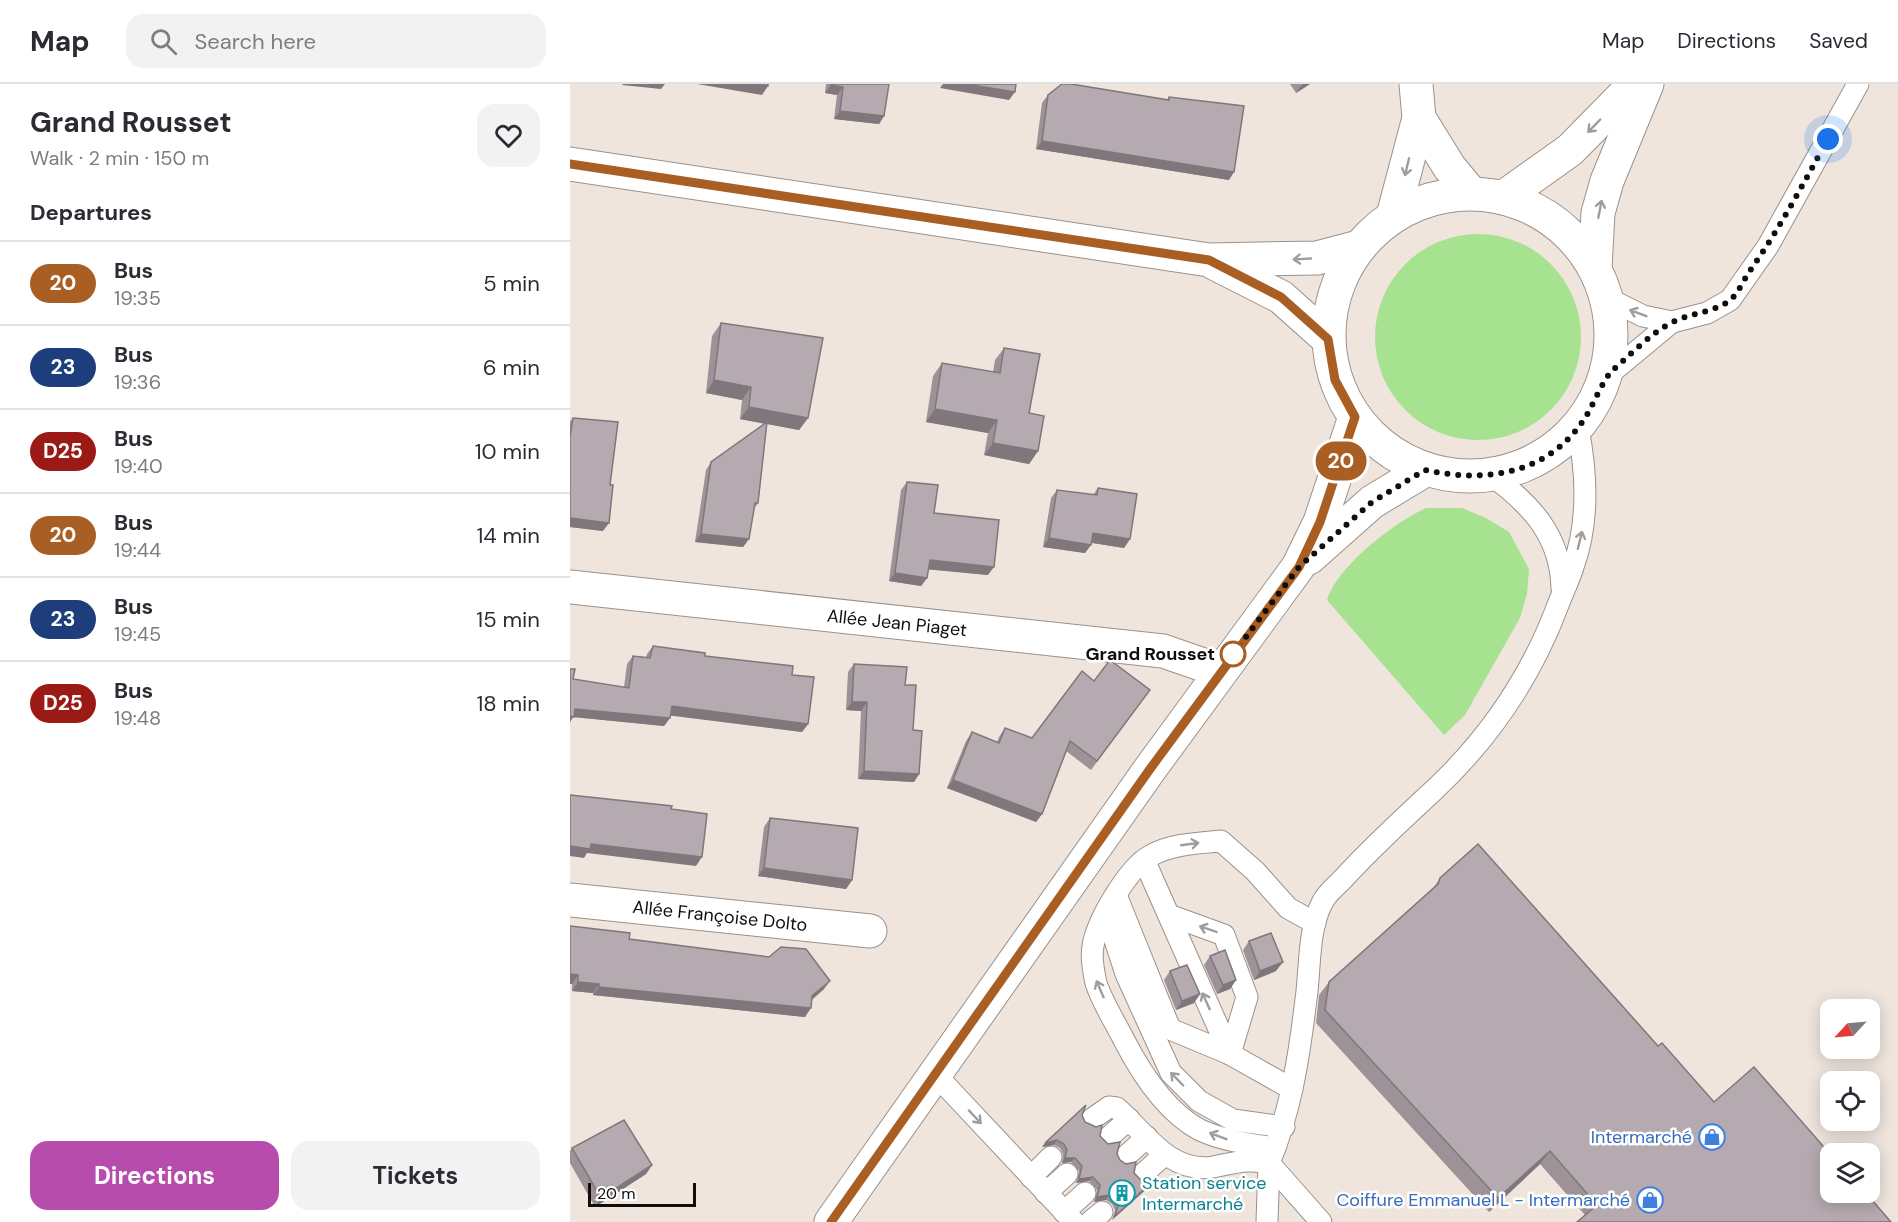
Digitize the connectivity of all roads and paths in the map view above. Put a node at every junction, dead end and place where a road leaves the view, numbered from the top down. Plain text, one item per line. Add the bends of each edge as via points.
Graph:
1 (1635, 84) edge
2 (1647, 84) edge
3 (1858, 84) edge
4 (1415, 94) edge
5 (570, 164) edge
6 (1471, 193) junction
7 (1504, 197) junction
8 (1393, 216) junction
9 (1359, 247) junction
10 (1209, 260) junction
11 (1595, 268) junction
12 (1607, 298) junction
13 (1672, 322) junction
14 (1328, 339) junction
15 (1607, 376) junction
16 (1355, 417) junction
17 (1578, 429) junction
18 (1425, 470) junction
19 (1492, 476) junction
20 (1299, 567) junction
21 (570, 587) edge
22 (1562, 595) junction
23 (1221, 671) junction
24 (1145, 862) junction
25 (1113, 898) junction
26 (570, 900) edge
27 (1169, 915) junction
28 (1315, 923) junction
29 (870, 931) dead end
30 (1230, 1054) junction
31 (936, 1074) junction
32 (1292, 1089) junction
33 (1092, 1119) dead end
34 (1129, 1119) junction
35 (1284, 1127) junction
36 (1109, 1137) dead end
37 (1147, 1137) junction
38 (1164, 1155) junction
39 (1126, 1156) dead end
40 (1272, 1156) junction
41 (1052, 1157) dead end
42 (1067, 1174) dead end
43 (1143, 1174) dead end
44 (1031, 1177) junction
45 (1046, 1193) junction
46 (1084, 1193) dead end
47 (1069, 1217) edge
48 (831, 1222) edge
49 (1267, 1222) edge
50 (1321, 1222) edge

1 -> 7 main road via 1570,150
11 -> 2 main road via 1598,213 1607,181
3 - 13 lane via 1768,246 1730,300 1707,313
4 - 6 main road via 1450,168
4 -> 8 main road
5 - 10 main road
6 - 7 main road
6 - 8 main road via 1431,199
7 - 11 main road via 1548,218 1571,236
8 - 9 main road
9 -> 10 main road via 1317,258
9 - 14 main road via 1342,275 1331,306
10 - 14 main road via 1281,297
11 - 12 main road
13 -> 12 lane via 1643,316
12 - 15 main road via 1612,337
13 - 15 lane
14 - 16 main road via 1335,380
15 - 17 main road
16 - 18 main road via 1385,449
16 - 20 main road via 1320,522
17 - 19 main road via 1553,451 1524,467
22 -> 17 lane via 1583,530 1585,485
18 - 19 main road via 1458,477
18 - 20 main road via 1372,502
19 - 22 lane via 1519,496 1553,544 1559,557
20 - 23 main road
21 - 23 main road, Allée Jean Piaget via 1163,651
22 - 28 lane via 1528,674 1499,719 1466,759 1322,901
23 - 31 main road
24 - 25 lane
24 - 27 lane
24 -> 28 lane via 1148,856 1186,844 1221,841 1288,908
25 - 30 lane via 1170,1029
35 -> 25 lane via 1233,1120 1199,1101 1171,1073 1126,974 1113,934
40 -> 25 lane via 1199,1129 1167,1103 1138,1069 1096,982 1092,947
26 - 29 main road, Allée Françoise Dolto
30 -> 27 lane
30 -> 27 lane via 1247,997 1224,935
28 - 32 lane
30 - 32 lane
31 -> 44 lane
31 - 48 main road
32 - 35 lane
33 - 34 lane via 1109,1107 1118,1108
34 - 36 lane
34 - 37 lane
35 - 40 lane
37 - 38 lane
37 - 39 lane
38 - 40 lane via 1200,1167
38 - 43 lane
40 - 49 lane
40 - 50 lane
41 - 44 lane
42 - 45 lane
44 - 45 lane
45 - 47 lane
46 - 47 lane

